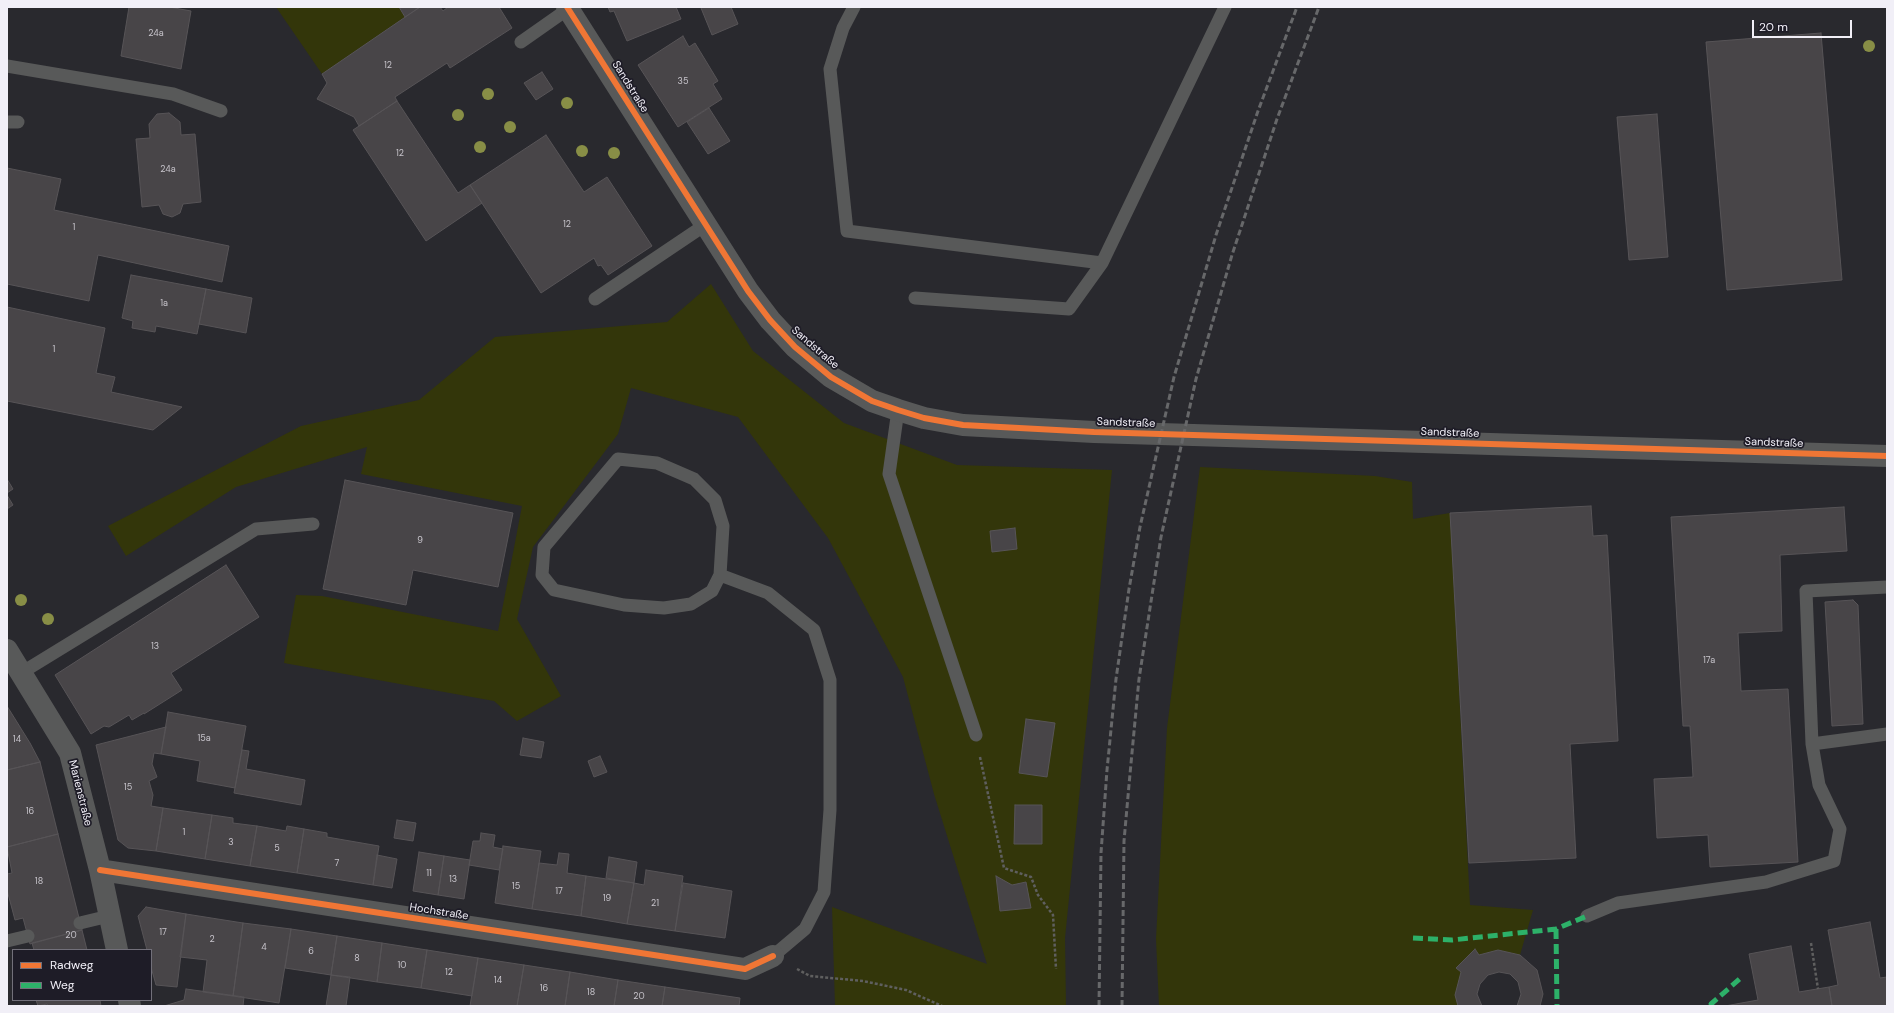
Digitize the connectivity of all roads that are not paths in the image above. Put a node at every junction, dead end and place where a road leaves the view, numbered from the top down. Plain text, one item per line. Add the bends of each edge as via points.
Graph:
1 (854, 7) edge
2 (1225, 7) edge
3 (567, 8) edge
4 (521, 42) dead end
5 (7, 66) edge
6 (221, 111) dead end
7 (705, 225) junction
8 (1102, 263) junction
9 (915, 298) dead end
10 (595, 299) dead end
11 (898, 410) junction
12 (1887, 456) edge
13 (313, 524) dead end
14 (720, 575) junction
15 (1887, 587) edge
16 (7, 650) edge
17 (21, 673) junction
18 (1887, 734) edge
19 (976, 735) road end
20 (1812, 744) junction
21 (100, 870) junction
22 (109, 916) junction
23 (1587, 916) dead end
24 (80, 923) dead end
25 (28, 936) dead end
26 (7, 941) edge
27 (117, 949) edge
28 (773, 956) joint

1 - 8 lane via 842,28 830,69 847,231
2 - 8 lane
3 - 4 lane
3 - 7 street, Sandstraße
5 - 6 lane via 173,94
7 - 10 lane
7 - 11 street, Sandstraße via 748,291 795,347 831,377 872,401
8 - 9 lane via 1069,309
11 - 12 street, Sandstraße via 924,418 964,425 1094,432
11 - 19 lane via 889,474
13 - 17 lane via 256,530
14 - 14 lane via 723,526 715,500 694,479 657,463 618,459 544,547 542,574 554,590 624,605 664,608 691,604 712,591
14 - 28 lane via 768,593 814,630 830,680 830,810 824,892 805,929
15 - 20 lane via 1806,591
16 - 17 street, Marienstraße
17 - 21 street, Marienstraße via 70,753
18 - 20 lane
20 - 23 lane via 1819,785 1840,829 1834,861 1766,882 1618,903
21 - 22 street, Marienstraße
21 - 28 street, Hochstraße via 745,969
22 - 24 lane
22 - 27 street, Marienstraße
25 - 26 lane

